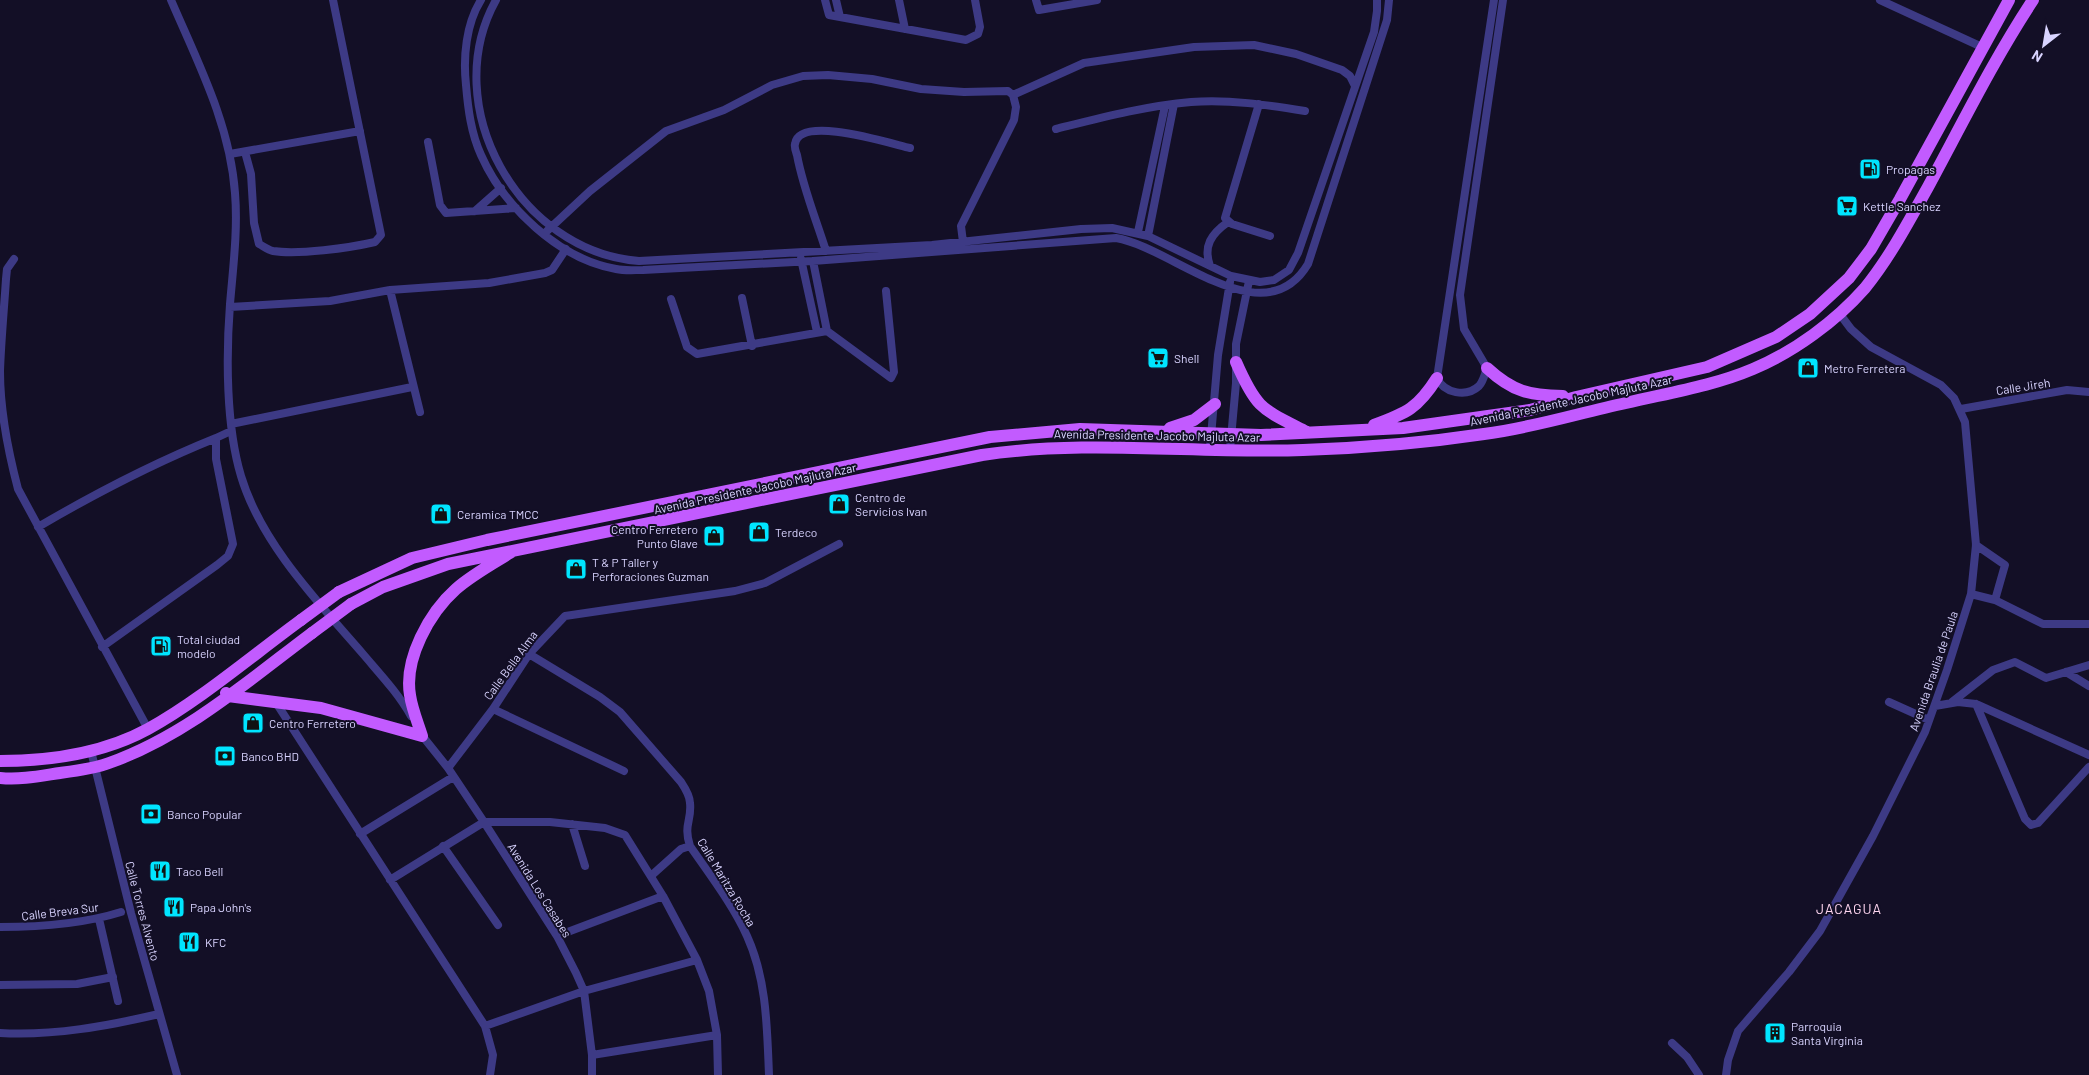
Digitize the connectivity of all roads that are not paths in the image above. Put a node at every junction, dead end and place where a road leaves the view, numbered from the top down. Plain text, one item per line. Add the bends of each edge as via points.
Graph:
1 (171, 0) edge
2 (333, 0) edge
3 (496, 0) edge
4 (825, 0) edge
5 (836, 0) edge
6 (899, 0) edge
7 (974, 0) edge
8 (1036, 0) edge
9 (1097, 0) edge
10 (1377, 0) edge
11 (1389, 0) edge
12 (1494, 0) edge
13 (1503, 0) edge
14 (1880, 0) edge
15 (2009, 0) edge
16 (2033, 0) edge
17 (478, 2) edge
18 (1898, 4) edge
19 (840, 17) junction
20 (905, 29) junction
21 (1982, 47) junction
22 (1356, 86) junction
23 (1013, 95) junction
24 (1174, 104) junction
25 (1259, 104) junction
26 (1165, 106) junction
27 (1305, 111) dead end
28 (1056, 130) dead end
29 (360, 131) junction
30 (428, 142) dead end
31 (910, 148) dead end
32 (245, 152) junction
33 (230, 154) junction
34 (501, 188) junction
35 (516, 208) junction
36 (475, 211) junction
37 (1228, 222) junction
38 (547, 231) junction
39 (1138, 232) junction
40 (1148, 236) junction
41 (1270, 236) dead end
42 (963, 242) junction
43 (566, 249) junction
44 (826, 251) junction
45 (799, 252) junction
46 (14, 259) dead end
47 (813, 261) junction
48 (801, 262) junction
49 (1210, 266) junction
50 (1230, 276) junction
51 (1249, 281) junction
52 (1229, 287) junction
53 (390, 290) junction
54 (886, 291) dead end
55 (1246, 293) junction
56 (671, 298) dead end
57 (742, 298) dead end
58 (230, 307) junction
59 (1839, 313) junction
60 (827, 331) junction
61 (818, 332) junction
62 (1221, 340) junction
63 (1236, 343) junction
64 (752, 346) junction
65 (1236, 362) junction
66 (1487, 368) junction
67 (1437, 378) junction
68 (412, 387) junction
69 (2089, 392) edge
70 (1576, 397) junction
71 (1215, 404) junction
72 (1961, 409) junction
73 (420, 412) dead end
74 (231, 427) junction
75 (1363, 429) junction
76 (1158, 431) junction
77 (1211, 434) junction
78 (1231, 434) junction
79 (1310, 434) junction
80 (216, 438) junction
81 (1210, 448) junction
82 (1230, 449) junction
83 (38, 527) junction
84 (839, 544) dead end
85 (1976, 544) junction
86 (519, 549) junction
87 (1971, 594) junction
88 (1995, 600) junction
89 (2089, 624) edge
90 (102, 647) junction
91 (529, 654) junction
92 (2089, 665) edge
93 (2066, 672) junction
94 (218, 681) junction
95 (2089, 686) edge
96 (228, 696) junction
97 (275, 701) junction
98 (1890, 702) dead end
99 (1951, 703) junction
100 (1976, 704) junction
101 (1935, 706) junction
102 (493, 709) junction
103 (1929, 720) junction
104 (148, 729) junction
105 (422, 736) junction
106 (91, 751) junction
107 (2089, 755) edge
108 (0, 761) edge
109 (2089, 767) edge
110 (94, 768) junction
111 (448, 768) junction
112 (624, 771) dead end
113 (453, 777) junction
114 (0, 778) edge
115 (484, 822) junction
116 (572, 824) junction
117 (360, 834) junction
118 (443, 846) junction
119 (690, 846) junction
120 (585, 866) dead end
121 (652, 875) junction
122 (390, 880) junction
123 (663, 896) junction
124 (121, 912) dead end
125 (99, 919) junction
126 (498, 925) dead end
127 (0, 927) edge
128 (556, 936) junction
129 (697, 960) junction
130 (113, 977) junction
131 (0, 985) edge
132 (584, 991) junction
133 (118, 1001) dead end
134 (159, 1014) junction
135 (485, 1026) junction
136 (0, 1033) edge
137 (717, 1035) junction
138 (1672, 1042) dead end
139 (592, 1055) junction
140 (177, 1075) edge
141 (490, 1075) edge
142 (592, 1075) edge
143 (718, 1075) edge
144 (769, 1075) edge
145 (1699, 1075) edge
146 (1726, 1075) edge

1 - 33 street, Avenida Los Casabes via 208,83
2 - 29 street
3 - 38 street via 486,17 479,40 478,99 482,122 489,146 505,176
4 - 19 street via 829,15
5 - 19 street
6 - 20 street
7 - 20 street via 980,28 971,40
8 - 9 street via 1039,10
10 - 22 street via 1374,32
11 - 55 street via 1388,20 1308,264 1296,280 1277,290
12 - 67 street
13 - 66 street via 1460,295 1464,329
14 - 18 street
15 - 21 main road, Avenida Presidente Jacobo Majluta Azar
16 - 59 main road, Avenida Presidente Jacobo Majluta Azar via 1886,259
17 - 34 street via 466,52 467,98 481,156
18 - 21 street
19 - 20 street
21 - 70 main road, Avenida Presidente Jacobo Majluta Azar via 1871,249 1849,278 1810,314 1776,336 1707,367
22 - 23 street via 1342,70 1296,54 1254,45 1194,47 1084,63
22 - 51 street via 1294,261 1289,270 1274,280
23 - 38 street via 1008,91 921,90 872,79 828,75 795,78 772,85 724,110 666,131 590,191
23 - 42 street via 1016,107 1014,120 961,226
24 - 25 street
24 - 26 street
24 - 40 street
25 - 27 street
25 - 37 street via 1226,213
26 - 28 street
26 - 39 street
29 - 32 street
29 - 32 street via 380,235 375,242 359,246 271,251 259,244 255,236 251,174
30 - 36 street via 440,205 446,213
31 - 44 street via 828,130 810,131 798,138 795,144 800,174
32 - 33 street
33 - 58 street, Avenida Los Casabes via 235,195
34 - 35 street
34 - 36 street
35 - 36 street
35 - 38 street
37 - 41 street
37 - 49 street via 1209,242 1207,257
38 - 43 street
38 - 45 street via 580,246 620,259 639,261
39 - 40 street
39 - 42 street via 1112,228 1081,229
40 - 49 street
42 - 44 street
43 - 48 street via 617,270
43 - 53 street via 552,270 545,273 480,284
44 - 45 street
45 - 48 street
46 - 83 street via 6,279 0,373 5,432 18,489
47 - 48 street
47 - 52 street via 1116,238 1135,242
47 - 60 street
48 - 61 street
49 - 50 street
50 - 51 street
50 - 52 street
51 - 55 street
52 - 55 street
52 - 62 street
53 - 58 street via 330,301
53 - 68 street
54 - 60 street via 894,372 891,378
55 - 63 street
56 - 64 street via 690,351 697,354
57 - 64 street
58 - 74 street, Avenida Los Casabes
59 - 72 street, Avenida Braulia de Paula via 1871,347 1941,386
59 - 82 main road, Avenida Presidente Jacobo Majluta Azar via 1787,351 1753,369 1670,393 1497,432 1391,445 1300,450
60 - 61 street
61 - 64 street
62 - 63 street
62 - 71 street
63 - 65 street
65 - 78 street
65 - 79 main road via 1248,390 1263,409
66 - 67 street via 1480,385 1464,394 1445,388
66 - 70 main road via 1513,389 1522,392
67 - 75 main road via 1425,398 1416,405 1401,415
68 - 73 street
68 - 74 street
69 - 72 street, Calle Jireh via 2067,390
70 - 75 main road, Avenida Presidente Jacobo Majluta Azar via 1530,410 1481,418 1403,428
71 - 76 main road via 1194,420
71 - 77 street
72 - 85 street, Avenida Braulia de Paula via 1970,462
74 - 80 street
74 - 105 street, Avenida Los Casabes via 240,476 258,519 287,563 395,692
75 - 79 main road, Avenida Presidente Jacobo Majluta Azar
76 - 77 main road, Avenida Presidente Jacobo Majluta Azar
76 - 94 main road, Avenida Presidente Jacobo Majluta Azar, bridge via 1072,430 990,436 412,558 339,592
77 - 78 main road, Avenida Presidente Jacobo Majluta Azar
77 - 81 street
78 - 79 main road, Avenida Presidente Jacobo Majluta Azar
78 - 82 street
80 - 83 street via 111,485
80 - 90 street via 216,459 233,544 231,550 218,564
81 - 82 main road, Avenida Presidente Jacobo Majluta Azar
81 - 86 main road, Avenida Presidente Jacobo Majluta Azar via 1046,447 982,455
83 - 90 street
84 - 91 street, Calle Bella Alma via 765,583 735,591 565,616
85 - 87 street, Avenida Braulia de Paula
85 - 88 street via 2005,565
86 - 96 main road, Avenida Presidente Jacobo Majluta Azar, bridge via 456,562 383,587 351,604
86 - 105 main road via 470,578 434,614 418,645 410,672 410,695
87 - 88 street
87 - 101 street, Avenida Braulia de Paula
88 - 89 street via 2043,624
90 - 104 street
91 - 102 street, Calle Bella Alma
91 - 119 street, Calle Maritza Rocha via 620,712 681,782 690,804 687,835
92 - 93 street
93 - 95 street
93 - 99 street via 2046,678 2015,662 1993,670
94 - 96 main road
94 - 104 main road, Avenida Presidente Jacobo Majluta Azar
96 - 97 main road
96 - 110 main road, Avenida Presidente Jacobo Majluta Azar via 166,738
97 - 105 main road via 344,713
97 - 117 street
98 - 103 street
99 - 100 street
99 - 101 street
100 - 107 street
100 - 109 street via 2031,825 2038,823
101 - 103 street, Avenida Braulia de Paula
102 - 111 street, Calle Bella Alma
102 - 112 street
103 - 146 street, Avenida Braulia de Paula via 1873,836 1820,931 1738,1031
104 - 106 main road, Avenida Presidente Jacobo Majluta Azar
105 - 111 street, Avenida Los Casabes
106 - 108 main road, Avenida Presidente Jacobo Majluta Azar via 25,761
106 - 110 street, Calle Torres Alvento
110 - 114 main road, Avenida Presidente Jacobo Majluta Azar via 27,779
110 - 134 street, Calle Torres Alvento
111 - 113 street, Avenida Los Casabes
113 - 115 street, Avenida Los Casabes
113 - 117 street
115 - 116 street
115 - 118 street
115 - 128 street, Avenida Los Casabes
116 - 120 street
116 - 121 street via 605,828 625,835
117 - 122 street
118 - 122 street
118 - 126 street
119 - 121 street via 681,849
119 - 144 street, Calle Maritza Rocha via 747,936 756,962 765,1000
121 - 123 street
122 - 135 street
123 - 128 street
123 - 129 street
124 - 125 street, Calle Breva Sur
125 - 127 street, Calle Breva Sur
125 - 130 street
128 - 132 street, Avenida Los Casabes
129 - 132 street
129 - 137 street via 709,991
130 - 131 street via 77,984
130 - 133 street
132 - 135 street
132 - 139 street, Avenida Los Casabes
134 - 136 street via 78,1030
134 - 140 street, Calle Torres Alvento
135 - 141 street via 493,1055
137 - 139 street
137 - 143 street
138 - 145 street
139 - 142 street, Avenida Los Casabes

